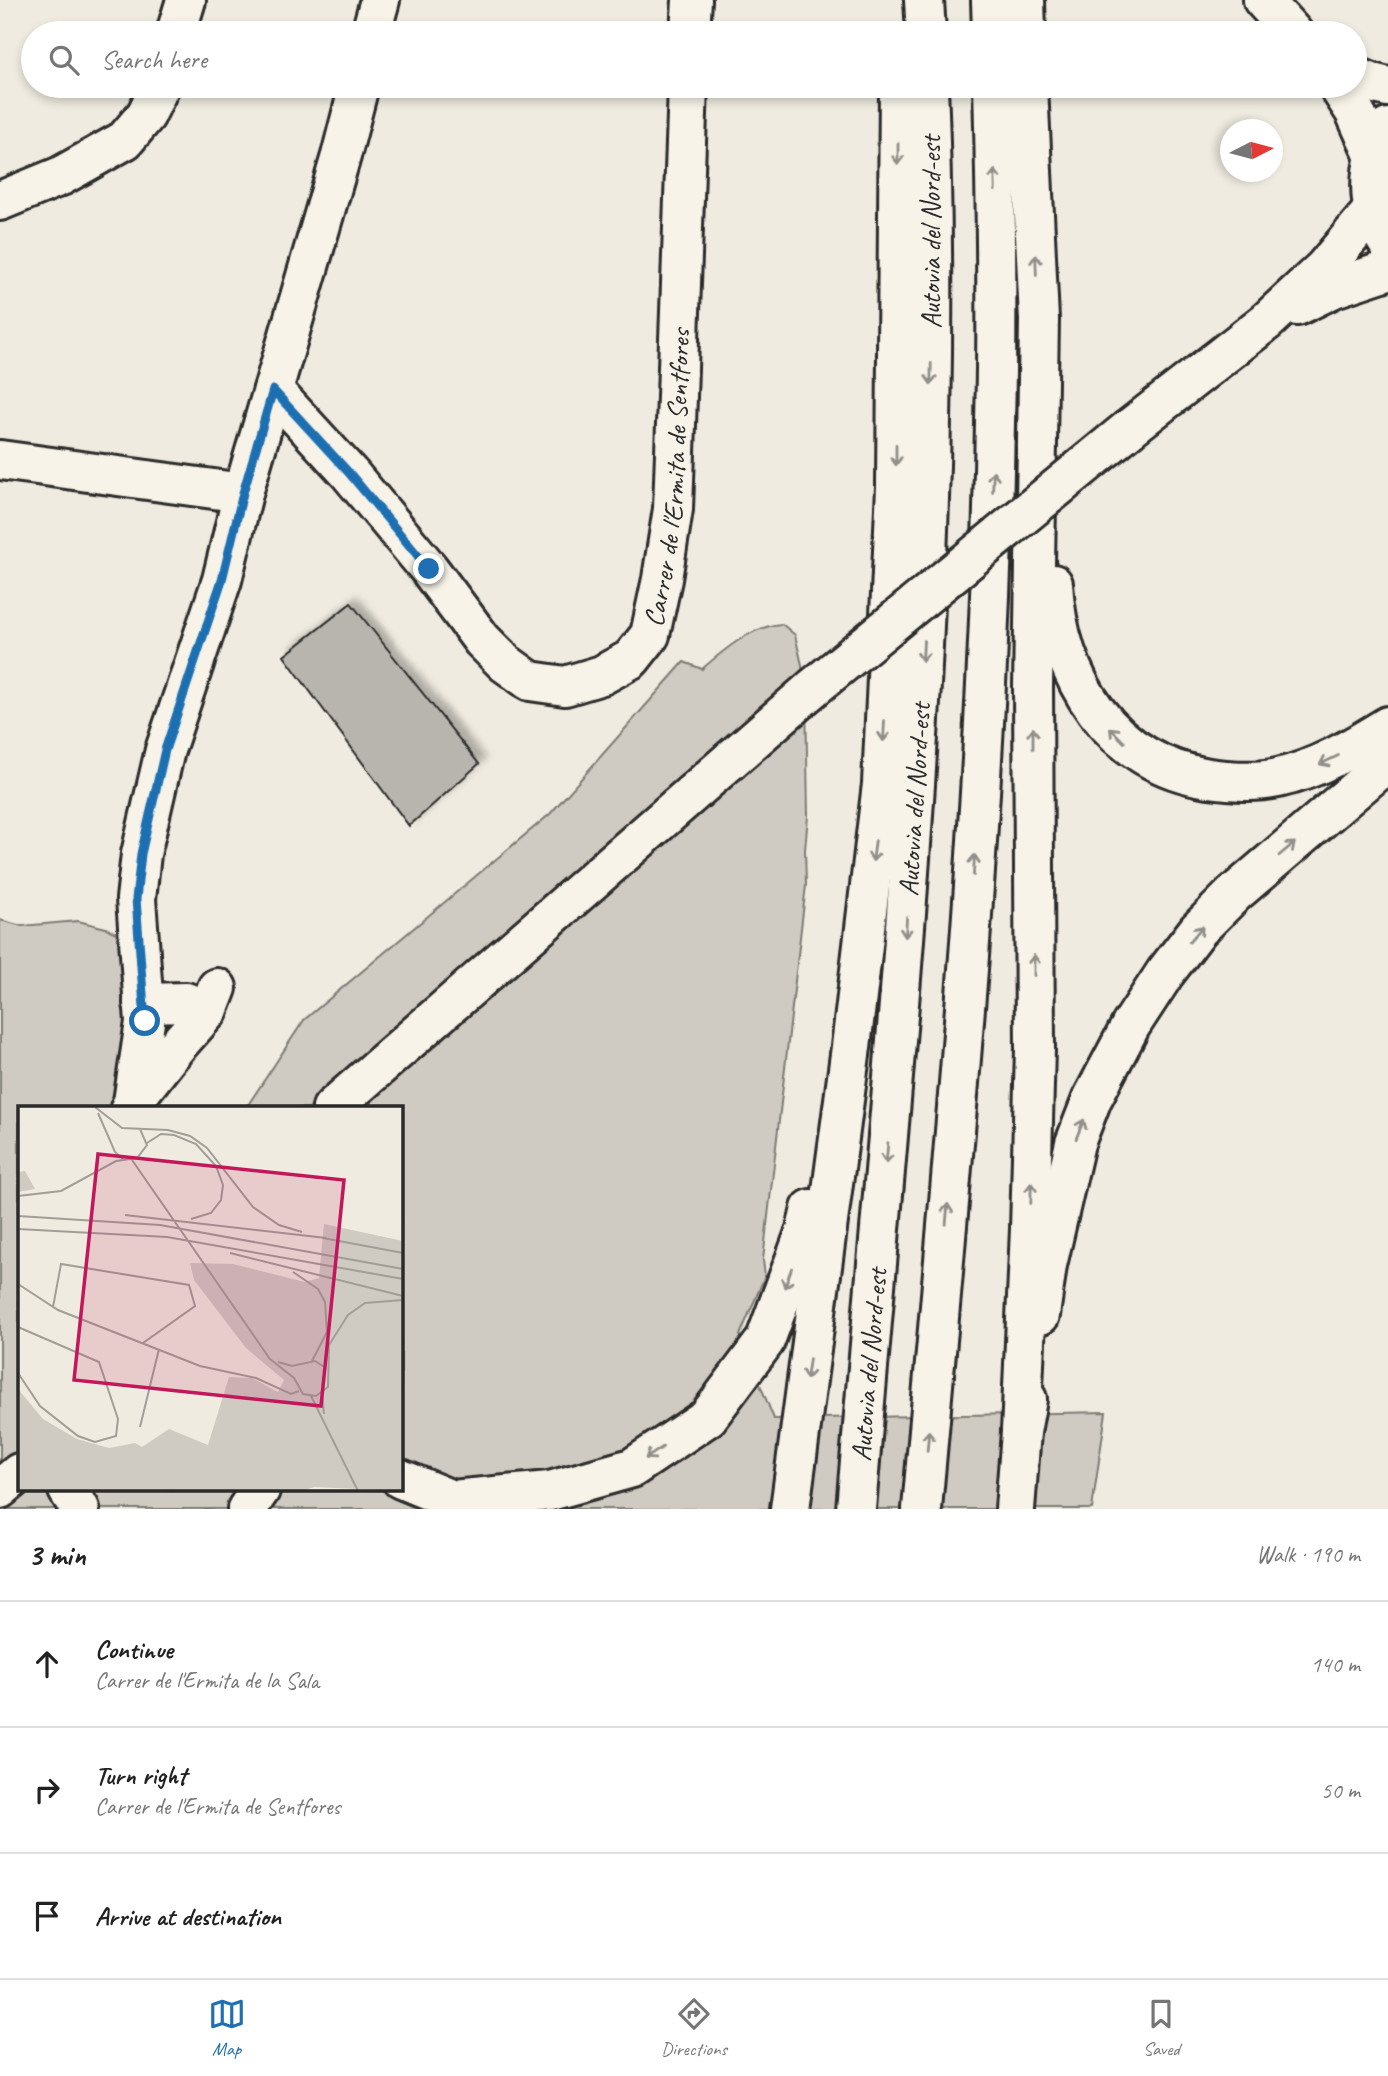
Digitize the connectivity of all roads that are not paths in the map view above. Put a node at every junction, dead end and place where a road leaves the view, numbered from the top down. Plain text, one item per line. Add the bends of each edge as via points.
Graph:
1 (186, 0) edge
2 (380, 0) edge
3 (692, 0) edge
4 (900, 0) edge
5 (924, 0) edge
6 (991, 0) edge
7 (1025, 0) edge
8 (1263, 0) edge
9 (180, 21) edge
10 (375, 21) edge
11 (691, 21) edge
12 (900, 21) edge
13 (925, 21) edge
14 (992, 21) edge
15 (1026, 21) edge
16 (1282, 21) edge
17 (1367, 81) edge
18 (1388, 87) edge
19 (154, 98) edge
20 (356, 98) edge
21 (688, 98) edge
22 (899, 98) edge
23 (928, 98) edge
24 (993, 98) edge
25 (1029, 98) edge
26 (1346, 98) edge
27 (1381, 142) edge
28 (0, 201) edge
29 (1381, 227) edge
30 (1388, 270) edge
31 (1039, 320) junction
32 (1267, 321) junction
33 (273, 390) junction
34 (0, 460) edge
35 (243, 493) junction
36 (1388, 726) edge
37 (1388, 762) edge
38 (143, 1003) junction
39 (851, 1047) junction
40 (131, 1105) edge
41 (334, 1106) edge
42 (1021, 1432) junction
43 (18, 1474) edge
44 (402, 1479) edge
45 (0, 1489) edge
46 (69, 1492) edge
47 (259, 1492) edge
48 (80, 1509) edge
49 (247, 1509) edge
50 (790, 1509) edge
51 (856, 1509) edge
52 (922, 1509) edge
53 (1015, 1509) edge

1 - 9 main road
2 - 10 main road
3 - 11 main road
4 - 12 main road
5 - 13 main road
6 - 14 main road
7 - 15 main road
8 - 16 main road
17 - 18 main road
19 - 28 main road via 125,139 61,176
20 - 33 main road
21 - 33 main road, Carrer de l'Ermita de Sentfores via 673,509 649,635 631,659 602,675 565,685 530,681 505,663 350,474
22 -> 39 main road via 896,487 883,770
23 -> 51 main road, Autovia del Nord-est via 930,473 918,739
52 -> 24 main road via 972,901 987,647 996,423
31 -> 25 main road
26 - 27 main road
27 - 29 main road via 1371,183
29 - 32 main road via 1324,268
30 - 32 main road via 1334,288
36 -> 31 main road via 1320,764 1250,782 1189,775 1157,763 1127,745 1101,719 1065,654 1054,600
42 -> 31 main road via 1035,1049 1033,687
32 - 41 main road, bridge via 813,688
33 - 35 main road
34 - 35 main road
35 - 38 main road via 222,580 165,750 141,854 136,899
42 -> 37 main road via 1047,1265 1075,1143 1130,1025 1198,930 1234,893
38 - 40 main road via 145,1021
38 - 40 main road via 212,1000
39 -> 44 main road via 806,1230 765,1341 708,1417 632,1468 550,1491 452,1500
39 -> 50 main road
42 - 53 main road
43 - 45 main road
46 - 48 main road
47 - 49 main road

